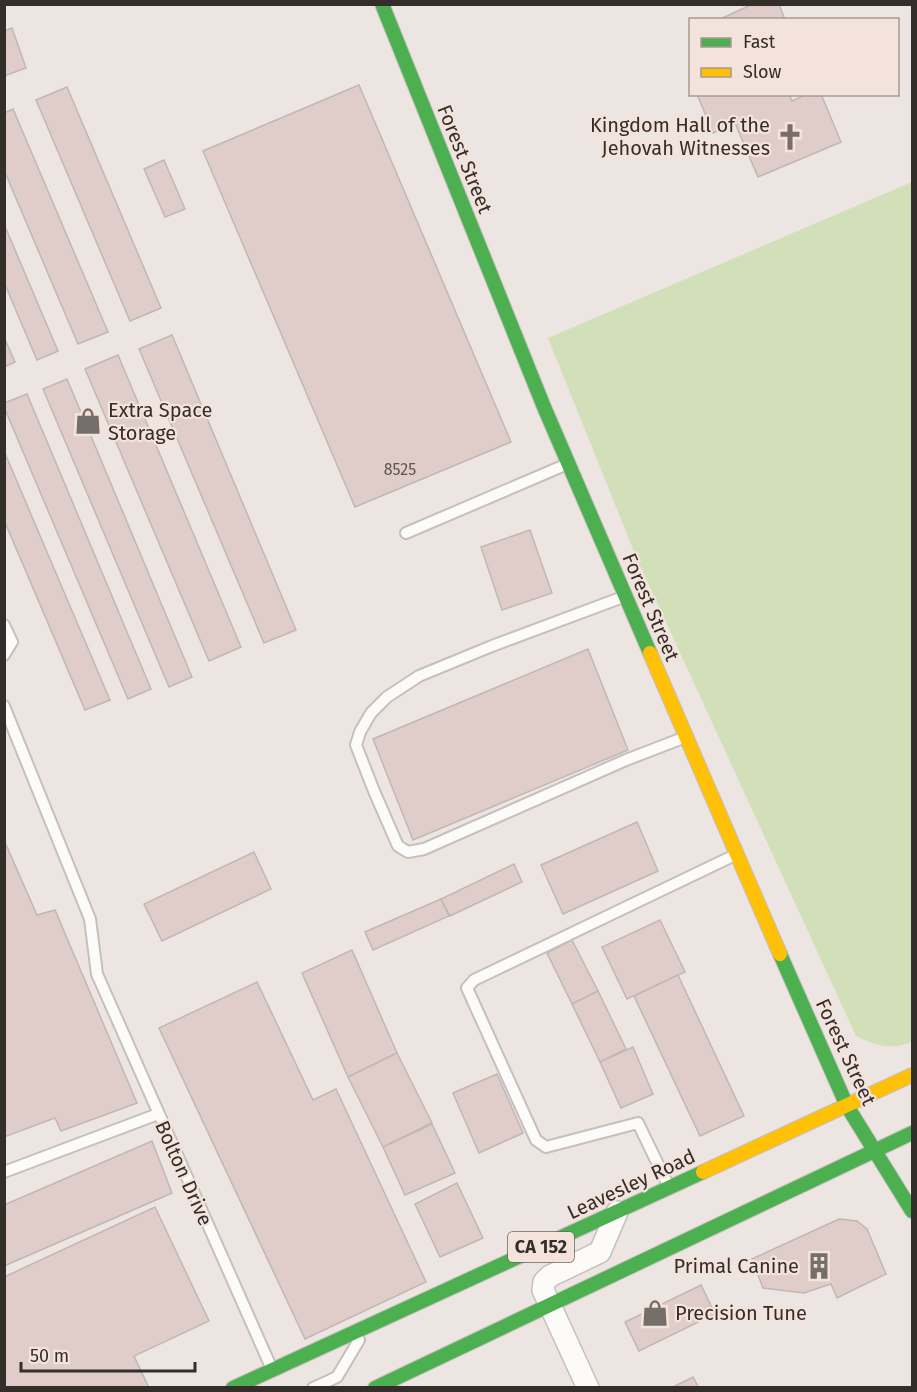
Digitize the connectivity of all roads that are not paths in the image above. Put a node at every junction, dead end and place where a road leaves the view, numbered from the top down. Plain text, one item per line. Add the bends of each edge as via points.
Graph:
1 (382, 4) edge
2 (568, 463) junction
3 (406, 533) dead end
4 (626, 596) junction
5 (4, 625) edge
6 (4, 655) edge
7 (4, 706) edge
8 (686, 736) junction
9 (738, 853) junction
10 (912, 1075) edge
11 (847, 1106) junction
12 (158, 1114) junction
13 (912, 1133) edge
14 (874, 1151) junction
15 (4, 1172) edge
16 (669, 1188) junction
17 (912, 1211) edge
18 (617, 1212) junction
19 (550, 1305) junction
20 (368, 1328) junction
21 (273, 1370) junction
22 (233, 1388) edge
23 (313, 1388) edge
24 (375, 1388) edge
25 (588, 1388) edge

1 - 2 main road, Forest Street
2 - 3 lane
2 - 4 main road, Forest Street
4 - 8 main road, Forest Street
4 - 8 lane via 492,645 419,676 387,697 371,713 356,745 374,791 398,846 408,852 424,849
5 - 6 lane via 12,642
7 - 12 lane, Bolton Drive via 90,919 97,974
8 - 9 main road, Forest Street
9 - 11 main road, Forest Street
9 - 16 lane via 474,980 467,988 536,1140 546,1147 638,1123
10 - 11 main road, Leavesley Road / CA 152
11 - 14 main road, Forest Street
11 - 16 main road, Leavesley Road / CA 152
12 - 15 lane
12 - 21 lane, Bolton Drive
13 - 14 main road, CA 152
14 - 17 main road, Forest Street
14 - 19 main road, CA 152
16 - 18 main road, Leavesley Road / CA 152
18 - 19 street via 600,1252 544,1282
18 - 20 main road, Leavesley Road / CA 152
19 - 24 main road, CA 152
19 - 25 street
20 - 21 main road, Leavesley Road / CA 152
20 - 23 lane via 337,1377
21 - 22 main road, Leavesley Road / CA 152

